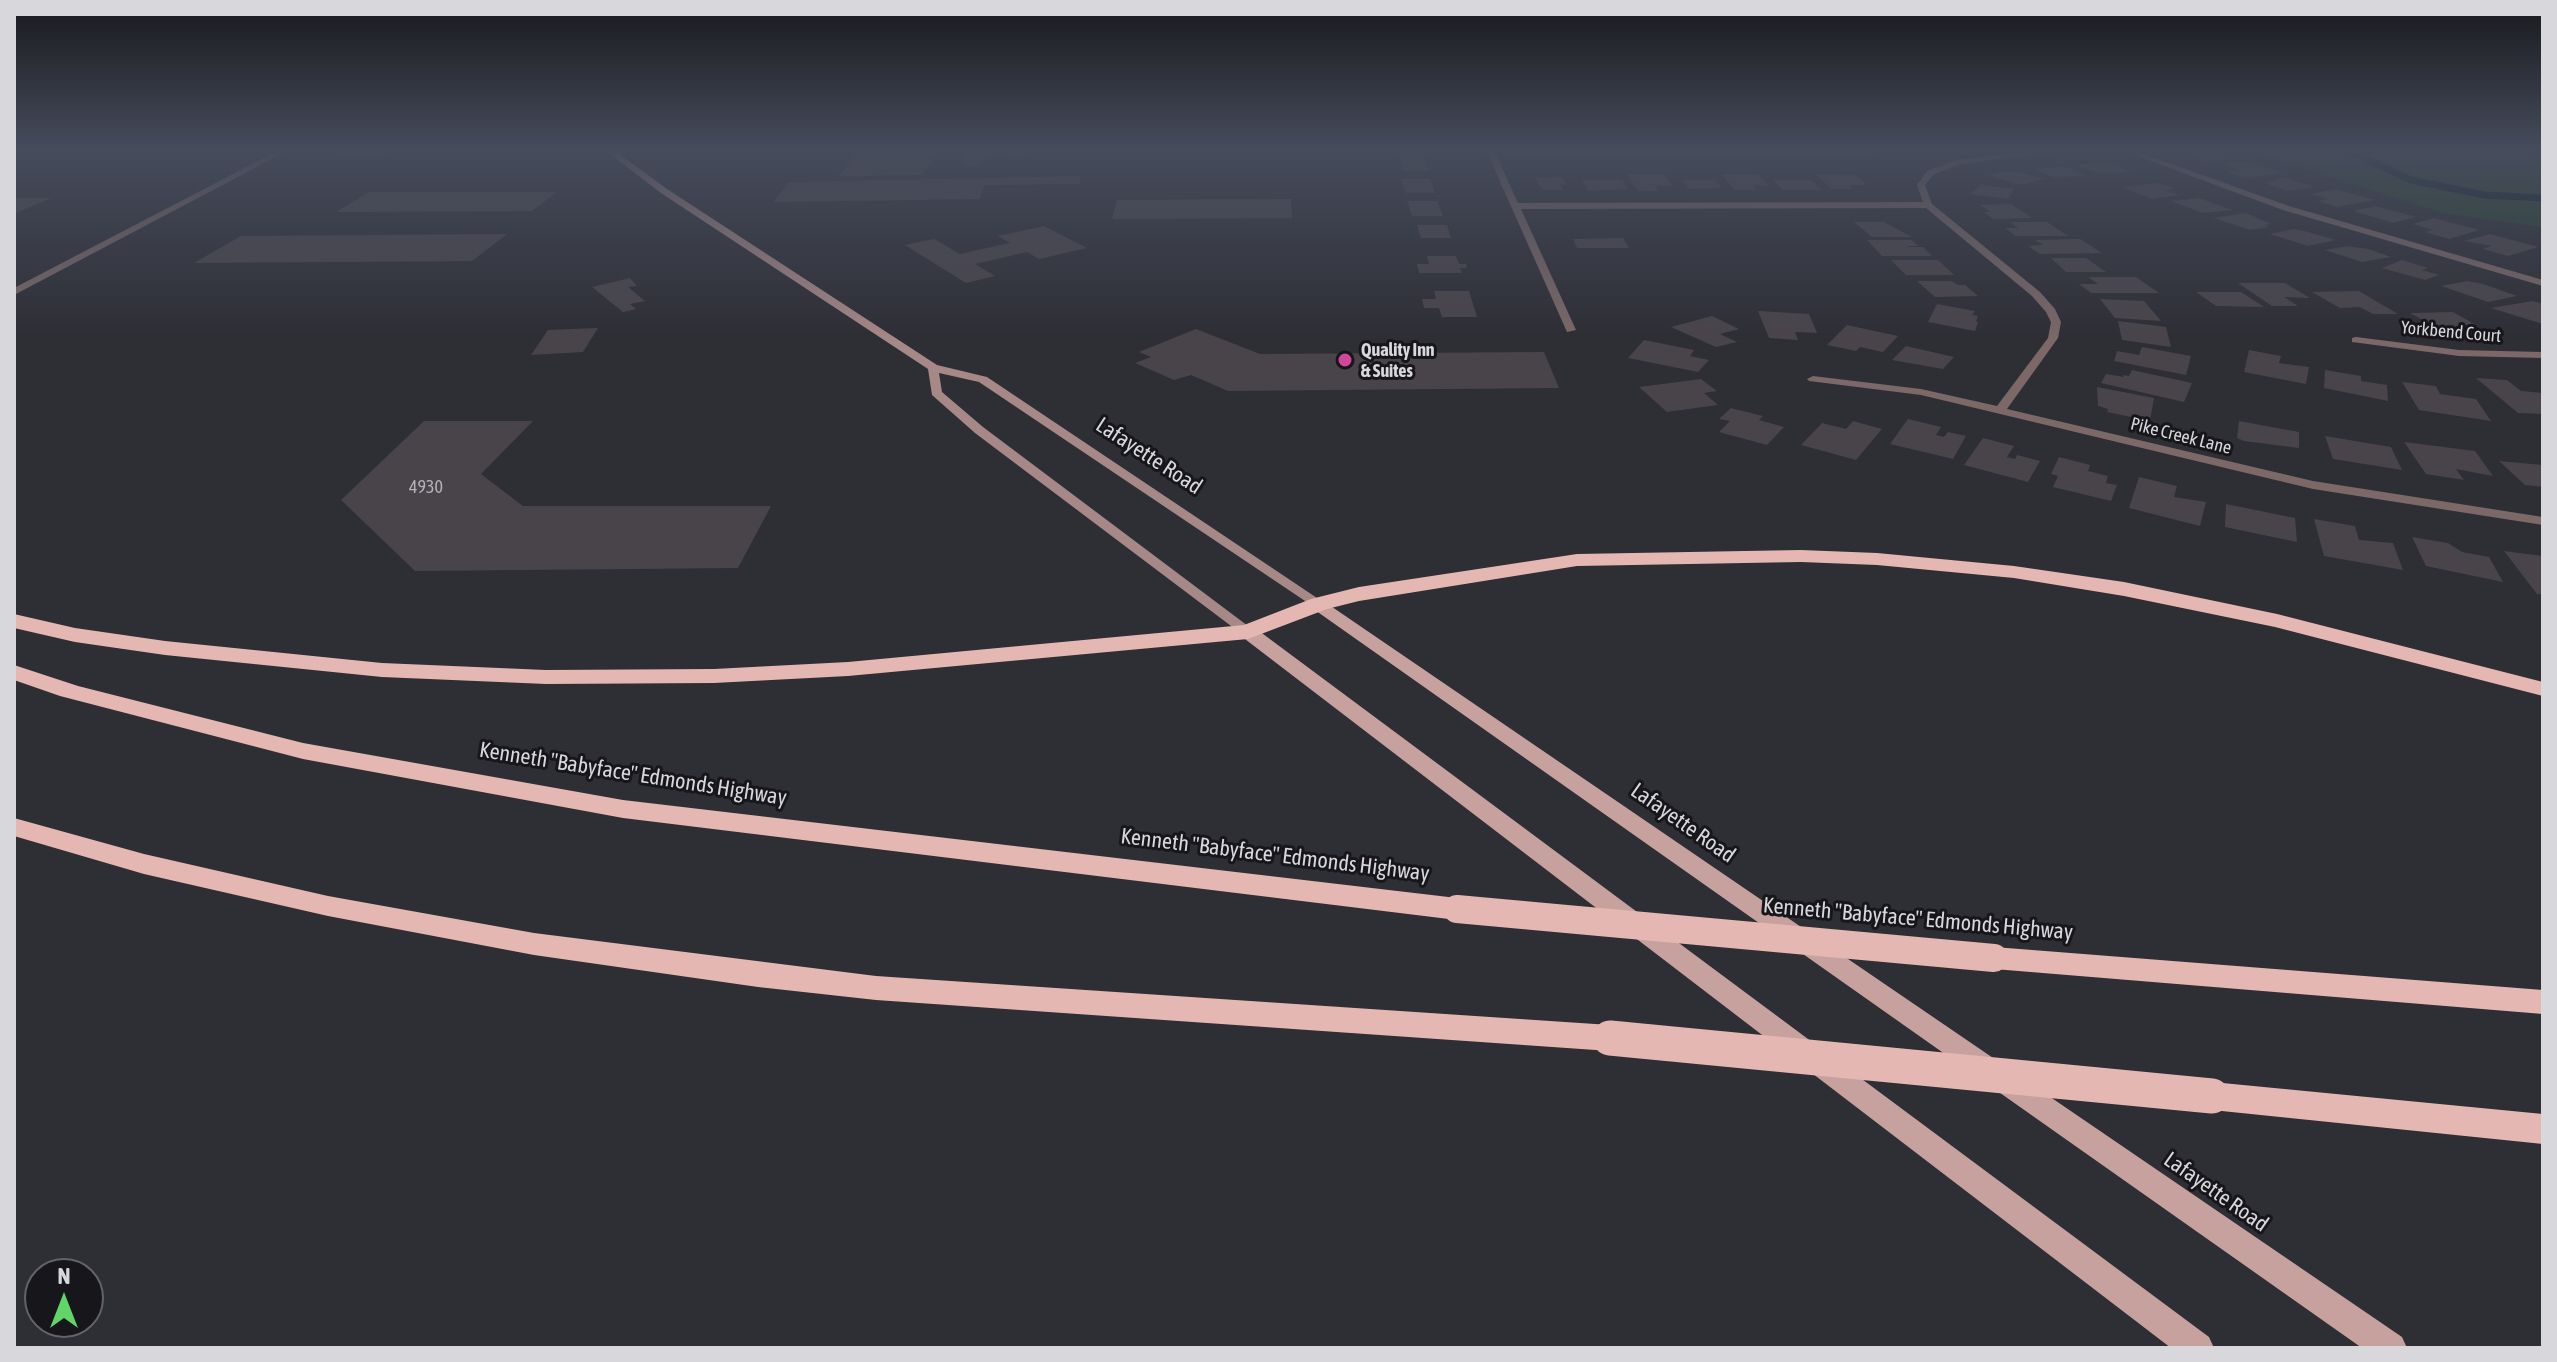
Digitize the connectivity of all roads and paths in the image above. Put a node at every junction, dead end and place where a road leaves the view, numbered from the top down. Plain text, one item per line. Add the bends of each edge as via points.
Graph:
1 (164, 214) edge
2 (698, 214) edge
3 (1520, 214) edge
4 (1938, 214) edge
5 (2305, 214) edge
6 (2543, 283) edge
7 (14, 292) edge
8 (1571, 330) dead end
9 (2356, 340) dead end
10 (2543, 355) edge
11 (933, 368) junction
12 (1813, 379) dead end
13 (2000, 410) junction
14 (2543, 521) edge
15 (1319, 604) junction
16 (14, 621) edge
17 (1248, 632) junction
18 (14, 672) edge
19 (2543, 689) edge
20 (14, 827) edge
21 (2543, 1002) edge
22 (2543, 1129) edge
23 (2197, 1348) edge
24 (2390, 1348) edge

1 - 7 street
2 - 11 main road, Lafayette Road
3 - 8 street
4 - 13 street via 2036,294 2056,322 2053,338
5 - 6 street
9 - 10 street, Yorkbend Court via 2459,353
11 - 15 main road, Lafayette Road via 983,379
11 - 17 main road via 936,393 979,430
12 - 13 street, Pike Creek Lane via 1909,390
13 - 14 street, Pike Creek Lane via 2313,485
15 - 17 highway
15 - 19 highway via 1577,560 1877,559 2014,572 2181,600
15 - 24 main road, Lafayette Road
16 - 17 highway via 75,635 312,665 546,677 848,669
17 - 23 main road
18 - 21 highway, Kenneth "Babyface" Edmonds Highway, bridge via 303,751 623,809 1457,909
20 - 22 highway, bridge via 144,864 328,906 534,944 758,975 876,988 1610,1038

